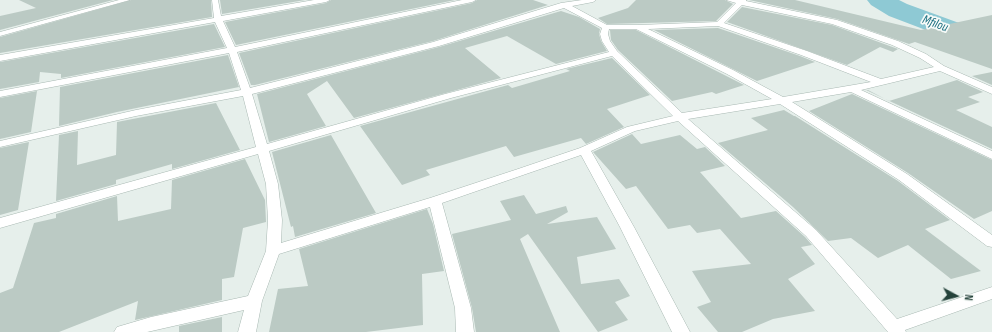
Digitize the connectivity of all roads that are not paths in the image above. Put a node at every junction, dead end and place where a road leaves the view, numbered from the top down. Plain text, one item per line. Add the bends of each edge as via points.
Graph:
1 (127, 0) edge
2 (215, 0) edge
3 (326, 0) edge
4 (472, 0) edge
5 (593, 0) edge
6 (730, 0) edge
7 (742, 1) edge
8 (561, 3) edge
9 (218, 19) junction
10 (719, 24) junction
11 (637, 27) junction
12 (606, 28) junction
13 (0, 34) edge
14 (232, 50) junction
15 (614, 53) junction
16 (0, 58) edge
17 (941, 68) junction
18 (880, 82) junction
19 (852, 89) junction
20 (992, 91) edge
21 (247, 92) junction
22 (0, 94) edge
23 (783, 102) junction
24 (680, 117) junction
25 (0, 144) edge
26 (262, 148) junction
27 (584, 150) junction
28 (992, 155) edge
29 (435, 201) junction
30 (0, 224) edge
31 (992, 242) edge
32 (273, 251) junction
33 (992, 293) edge
34 (254, 301) junction
35 (896, 330) edge
36 (123, 332) edge
37 (247, 332) edge
38 (465, 332) edge
39 (681, 332) edge

1 - 13 street
2 - 9 street
3 - 9 street
4 - 14 street
5 - 8 street
6 - 7 street
7 - 10 street
7 - 17 street via 827,20 863,31 923,56
8 - 12 street
8 - 21 street via 436,44
9 - 14 street
9 - 16 street
10 - 11 street
10 - 18 street
11 - 12 street
11 - 23 street via 730,72
12 - 15 street via 606,41
14 - 21 street
14 - 22 street
15 - 24 street
15 - 26 street
17 - 18 street
17 - 20 street
18 - 19 street
19 - 23 street
19 - 28 street
21 - 25 street via 136,113
21 - 26 street
23 - 24 street
23 - 31 street via 902,177
24 - 27 street via 631,130
24 - 35 street via 811,233
26 - 30 street
26 - 32 street via 272,184 275,220
27 - 29 street
27 - 39 street via 627,226
29 - 32 street
29 - 38 street via 463,308
32 - 34 street
33 - 35 street
34 - 36 street
34 - 37 street

